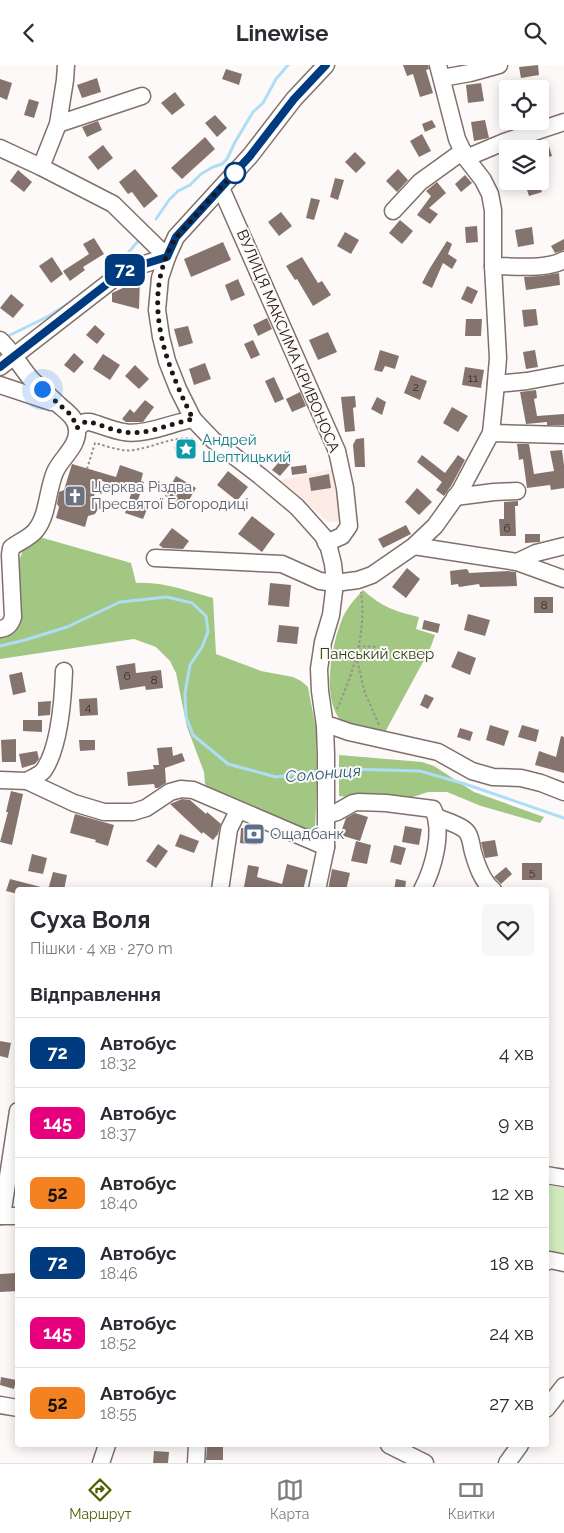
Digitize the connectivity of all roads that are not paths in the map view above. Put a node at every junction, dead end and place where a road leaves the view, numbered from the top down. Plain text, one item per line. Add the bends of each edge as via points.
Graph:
1 (66, 65) edge
2 (326, 65) edge
3 (499, 65) edge
4 (440, 72) edge
5 (142, 96) dead end
6 (564, 121) edge
7 (58, 124) junction
8 (0, 148) edge
9 (465, 155) junction
10 (41, 167) junction
11 (221, 188) junction
12 (393, 211) dead end
13 (167, 257) junction
14 (564, 260) edge
15 (494, 266) junction
16 (0, 340) edge
17 (15, 356) junction
18 (0, 367) edge
19 (564, 374) edge
20 (496, 384) junction
21 (0, 385) edge
22 (58, 404) junction
23 (193, 419) junction
24 (77, 428) junction
25 (490, 433) junction
26 (564, 435) edge
27 (517, 491) dead end
28 (456, 497) junction
29 (326, 543) junction
30 (564, 545) edge
31 (414, 546) junction
32 (154, 558) dead end
33 (517, 562) junction
34 (564, 579) edge
35 (335, 583) junction
36 (0, 629) edge
37 (64, 671) dead end
38 (328, 726) junction
39 (0, 780) edge
40 (27, 781) junction
41 (564, 792) edge
42 (238, 811) junction
43 (327, 815) junction
44 (436, 817) junction
45 (326, 847) junction
46 (220, 887) edge
47 (319, 887) edge
48 (424, 887) edge
49 (489, 887) edge
50 (15, 1137) edge
51 (549, 1176) edge
52 (564, 1178) edge
53 (6, 1216) edge
54 (549, 1261) edge
55 (564, 1263) edge
56 (564, 1386) edge
57 (0, 1405) edge
58 (549, 1405) edge
59 (15, 1408) edge
60 (106, 1447) edge
61 (197, 1447) edge
62 (393, 1447) edge
63 (519, 1447) edge
64 (101, 1463) edge
65 (196, 1463) edge
66 (425, 1463) edge
67 (507, 1463) edge

1 - 7 street
2 - 11 street
3 - 4 street via 470,73
4 - 9 street via 457,139
5 - 7 street
6 - 9 street
7 - 10 street
8 - 10 street
9 - 12 street via 420,182
9 - 15 street via 490,194
10 - 13 street via 113,205
11 - 13 street via 176,237
11 - 29 street, ВУЛИЦЯ МАКСИМА КРИВОНОСА via 337,451 349,527 342,536
13 - 17 street via 125,270
13 - 23 street via 158,294 161,337 167,361
14 - 15 street via 546,265
15 - 20 street
16 - 17 street
17 - 18 street
17 - 22 street via 31,378
19 - 20 street
20 - 25 street
21 - 22 street
22 - 24 street via 72,416
23 - 24 street via 148,431 125,433 90,422
23 - 29 street via 213,440 297,507 314,524
24 - 36 street via 72,448 55,471 38,528 11,548 13,617 5,629
25 - 26 street
25 - 28 street
27 - 28 street
28 - 31 street via 435,526
29 - 35 street
30 - 33 street
31 - 33 street
31 - 35 street via 372,575
32 - 35 street via 282,564 314,579
33 - 34 street
35 - 38 street via 319,669
37 - 40 street via 57,734 50,757 43,772
38 - 41 street via 438,752 472,771 493,777 541,783
38 - 43 street
39 - 40 street
40 - 42 street via 74,803 104,812 133,812 181,789 193,790
42 - 45 street
42 - 46 street via 229,829
43 - 44 street via 358,802 433,809
43 - 45 street
44 - 48 street via 436,848
44 - 49 street via 469,834 475,860
45 - 47 street
50 - 53 street
51 - 52 street
54 - 55 street
56 - 58 street
57 - 59 street
60 - 64 street
61 - 65 street
62 - 66 street
63 - 67 street

